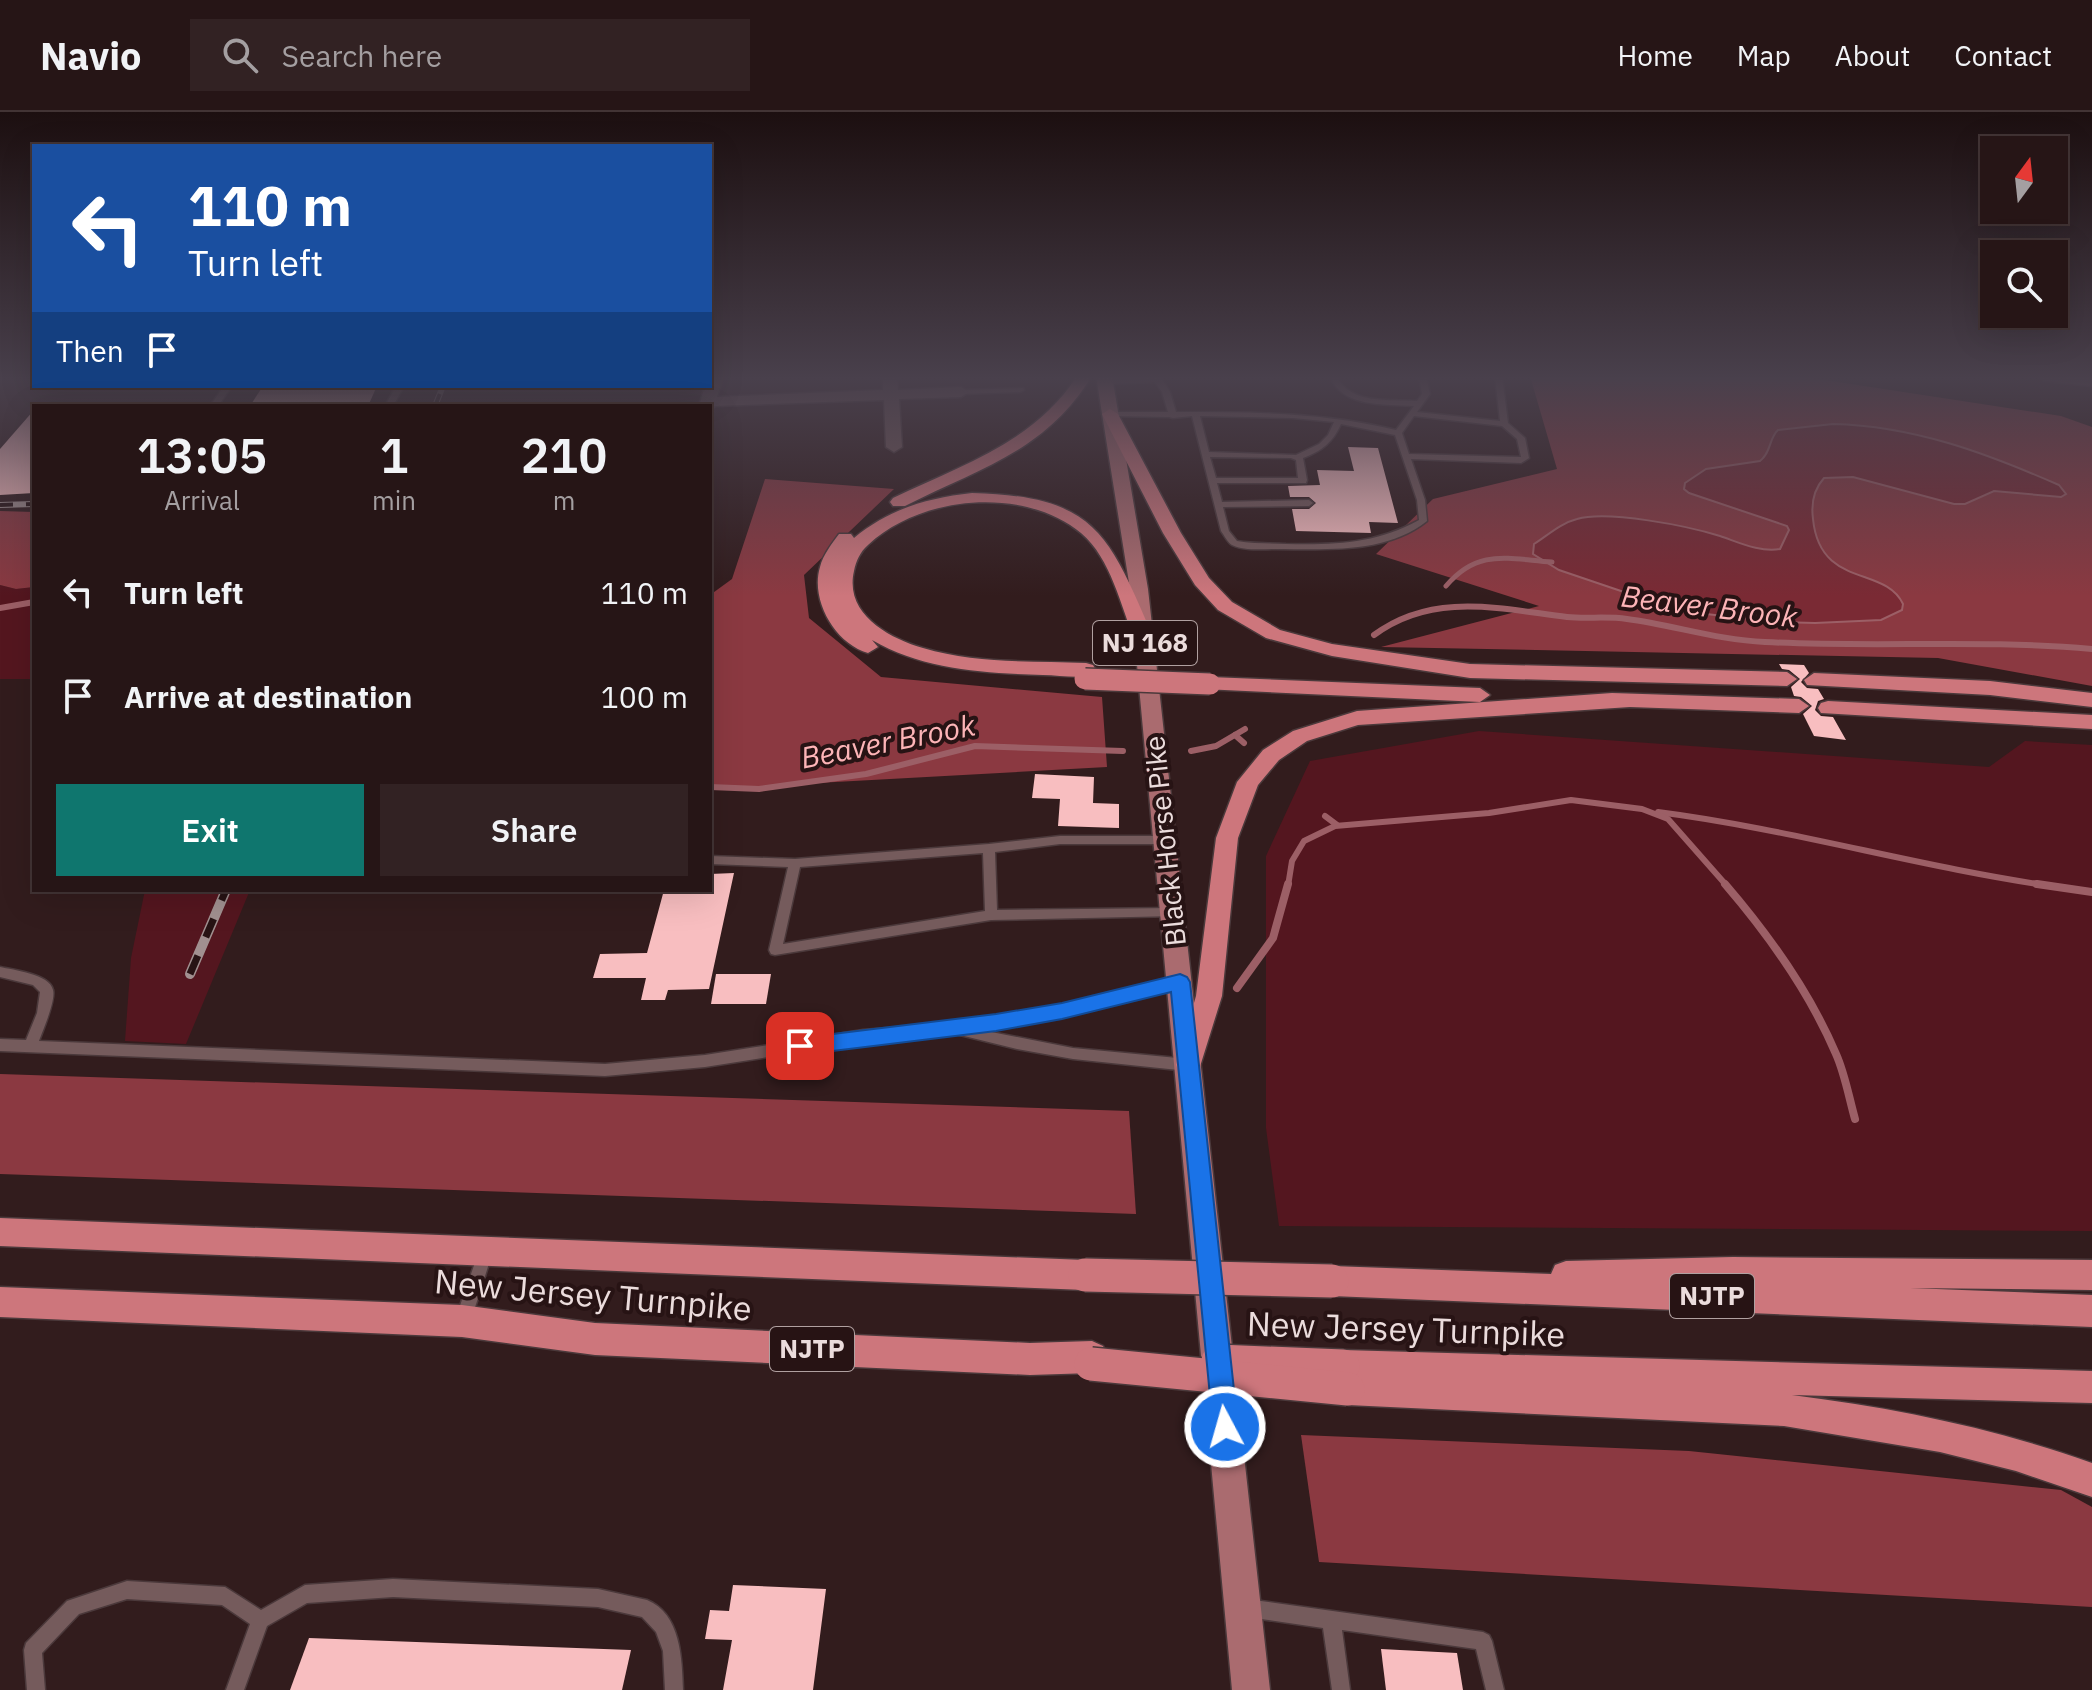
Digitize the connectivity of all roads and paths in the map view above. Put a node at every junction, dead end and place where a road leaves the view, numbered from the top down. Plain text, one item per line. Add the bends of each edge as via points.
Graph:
1 (1004, 450) edge
2 (1117, 450) edge
3 (1129, 450) edge
4 (1205, 450) edge
5 (1316, 450) edge
6 (1404, 450) edge
7 (1523, 450) edge
8 (1206, 454) junction
9 (1406, 456) junction
10 (1296, 457) junction
11 (1213, 481) junction
12 (1309, 503) dead end
13 (1218, 505) junction
14 (1145, 641) junction
15 (1086, 674) junction
16 (1641, 676) junction
17 (1209, 679) junction
18 (1787, 679) dead end
19 (1814, 680) dead end
20 (2092, 700) edge
21 (1629, 701) junction
22 (1799, 706) dead end
23 (1828, 708) dead end
24 (2092, 722) edge
25 (1165, 840) junction
26 (989, 848) junction
27 (712, 860) edge
28 (795, 863) junction
29 (1173, 913) junction
30 (991, 915) junction
31 (0, 972) edge
32 (1180, 982) junction
33 (954, 1029) junction
34 (0, 1045) edge
35 (30, 1047) junction
36 (1189, 1065) junction
37 (9, 1233) edge
38 (486, 1251) junction
39 (2092, 1275) edge
40 (1332, 1281) junction
41 (0, 1302) edge
42 (2092, 1311) edge
43 (462, 1321) junction
44 (1346, 1377) junction
45 (2092, 1387) edge
46 (2092, 1480) edge
47 (1243, 1607) junction
48 (260, 1620) junction
49 (1331, 1620) junction
50 (36, 1690) edge
51 (235, 1690) edge
52 (674, 1690) edge
53 (1251, 1690) edge
54 (1341, 1690) edge
55 (1495, 1690) edge

1 - 15 highway via 858,527 832,557 825,585 828,605 839,624 860,642 932,670 967,675
2 - 14 main road, Black Horse Pike / NJ 168
3 - 16 highway via 1189,561 1213,594 1255,626 1321,648 1470,671
4 - 8 lane
5 - 10 lane
6 - 9 lane
7 - 9 lane via 1521,461
8 - 10 lane
8 - 11 lane
9 - 13 lane via 1423,521 1373,545 1234,543
10 - 11 lane via 1303,481
11 - 13 lane
12 - 13 lane
14 - 15 highway via 1097,539 1072,520 1038,506 984,499 925,506 877,528 850,556 842,586 850,608 866,627 897,646 956,662
14 - 25 main road, Black Horse Pike / NJ 168
15 - 17 highway, bridge
16 - 17 highway via 1548,687
16 - 18 highway
17 - 21 highway
19 - 20 highway via 1990,688
21 - 22 highway
21 - 36 highway via 1357,718 1300,736 1271,755 1248,782 1227,838 1209,996
23 - 24 highway
25 - 26 lane via 1060,840
25 - 29 main road, Black Horse Pike / NJ 168
26 - 28 lane
26 - 30 lane
27 - 28 lane
28 - 30 lane via 775,950
29 - 30 lane
29 - 32 main road, Black Horse Pike / NJ 168
31 - 35 lane via 37,981 47,990
32 - 33 lane via 1062,1011
32 - 36 main road, Black Horse Pike / NJ 168
33 - 35 lane via 605,1070
33 - 36 lane via 1137,1063
34 - 35 lane
36 - 47 main road, Black Horse Pike / NJ 168
37 - 38 highway, New Jersey Turnpike / NJTP
38 - 40 highway, New Jersey Turnpike / NJTP, bridge
38 - 43 lane
39 - 40 highway via 1733,1272
40 - 42 highway, New Jersey Turnpike / NJTP
41 - 43 highway, New Jersey Turnpike / NJTP
43 - 44 highway, New Jersey Turnpike / NJTP, bridge via 595,1339 1092,1360
44 - 45 highway, New Jersey Turnpike
44 - 46 highway via 1852,1418 1988,1445
47 - 49 lane
47 - 53 main road, Black Horse Pike / NJ 168
48 - 50 lane via 225,1596 127,1590 73,1607 33,1650
48 - 51 lane
48 - 52 lane via 305,1594 393,1588 598,1598 647,1609 663,1626 672,1651
49 - 54 lane
49 - 55 lane via 1483,1641

